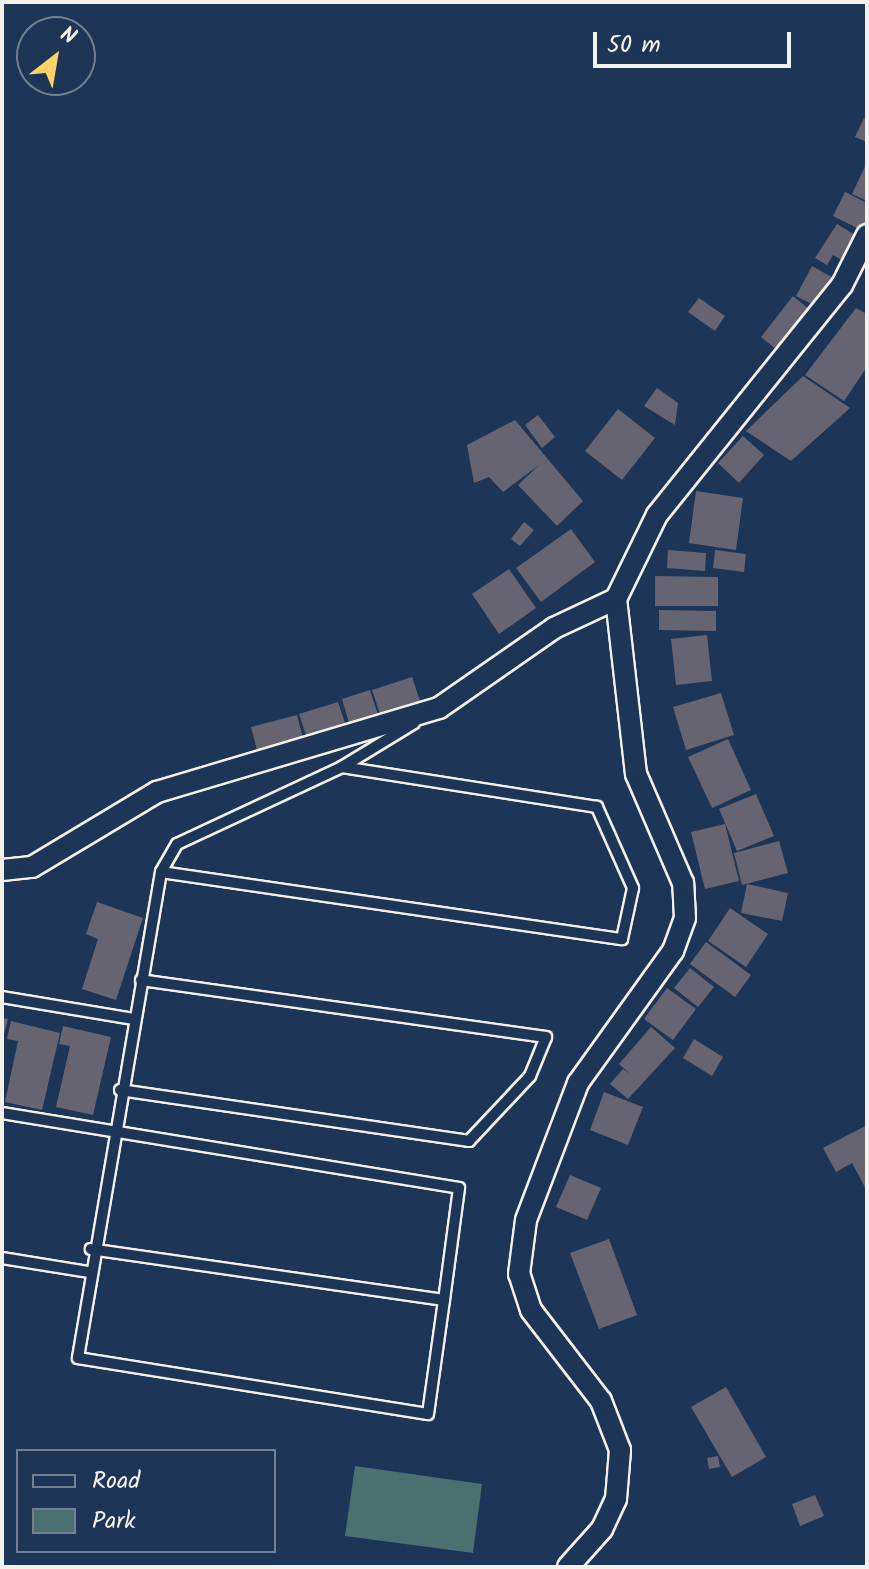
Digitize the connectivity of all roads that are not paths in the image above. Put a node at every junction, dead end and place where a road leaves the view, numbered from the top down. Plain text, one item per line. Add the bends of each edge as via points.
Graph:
1 (867, 235) edge
2 (616, 599) junction
3 (439, 708) junction
4 (342, 767) junction
5 (2, 870) edge
6 (161, 872) junction
7 (141, 980) junction
8 (2, 997) edge
9 (133, 1019) junction
10 (120, 1090) junction
11 (2, 1113) edge
12 (112, 1131) junction
13 (91, 1249) junction
14 (2, 1258) edge
15 (88, 1272) junction
16 (444, 1300) junction
17 (568, 1567) edge

1 - 2 street via 842,285 657,515
2 - 3 street via 554,628
2 - 17 street via 636,774 683,883 685,918 673,951 578,1083 526,1220 519,1274 531,1310 601,1401 620,1450 607,1519
3 - 4 lane
3 - 5 street via 157,792 32,867
4 - 6 lane via 177,844
4 - 6 lane via 597,807 633,888 622,939
6 - 7 lane
7 - 9 lane
7 - 10 lane via 546,1037 530,1076 469,1141
8 - 9 lane
9 - 10 lane
10 - 12 lane
11 - 12 lane
12 - 13 lane
12 - 16 lane via 459,1188
13 - 15 lane
13 - 16 lane
14 - 15 lane
15 - 16 lane via 78,1358 428,1414

